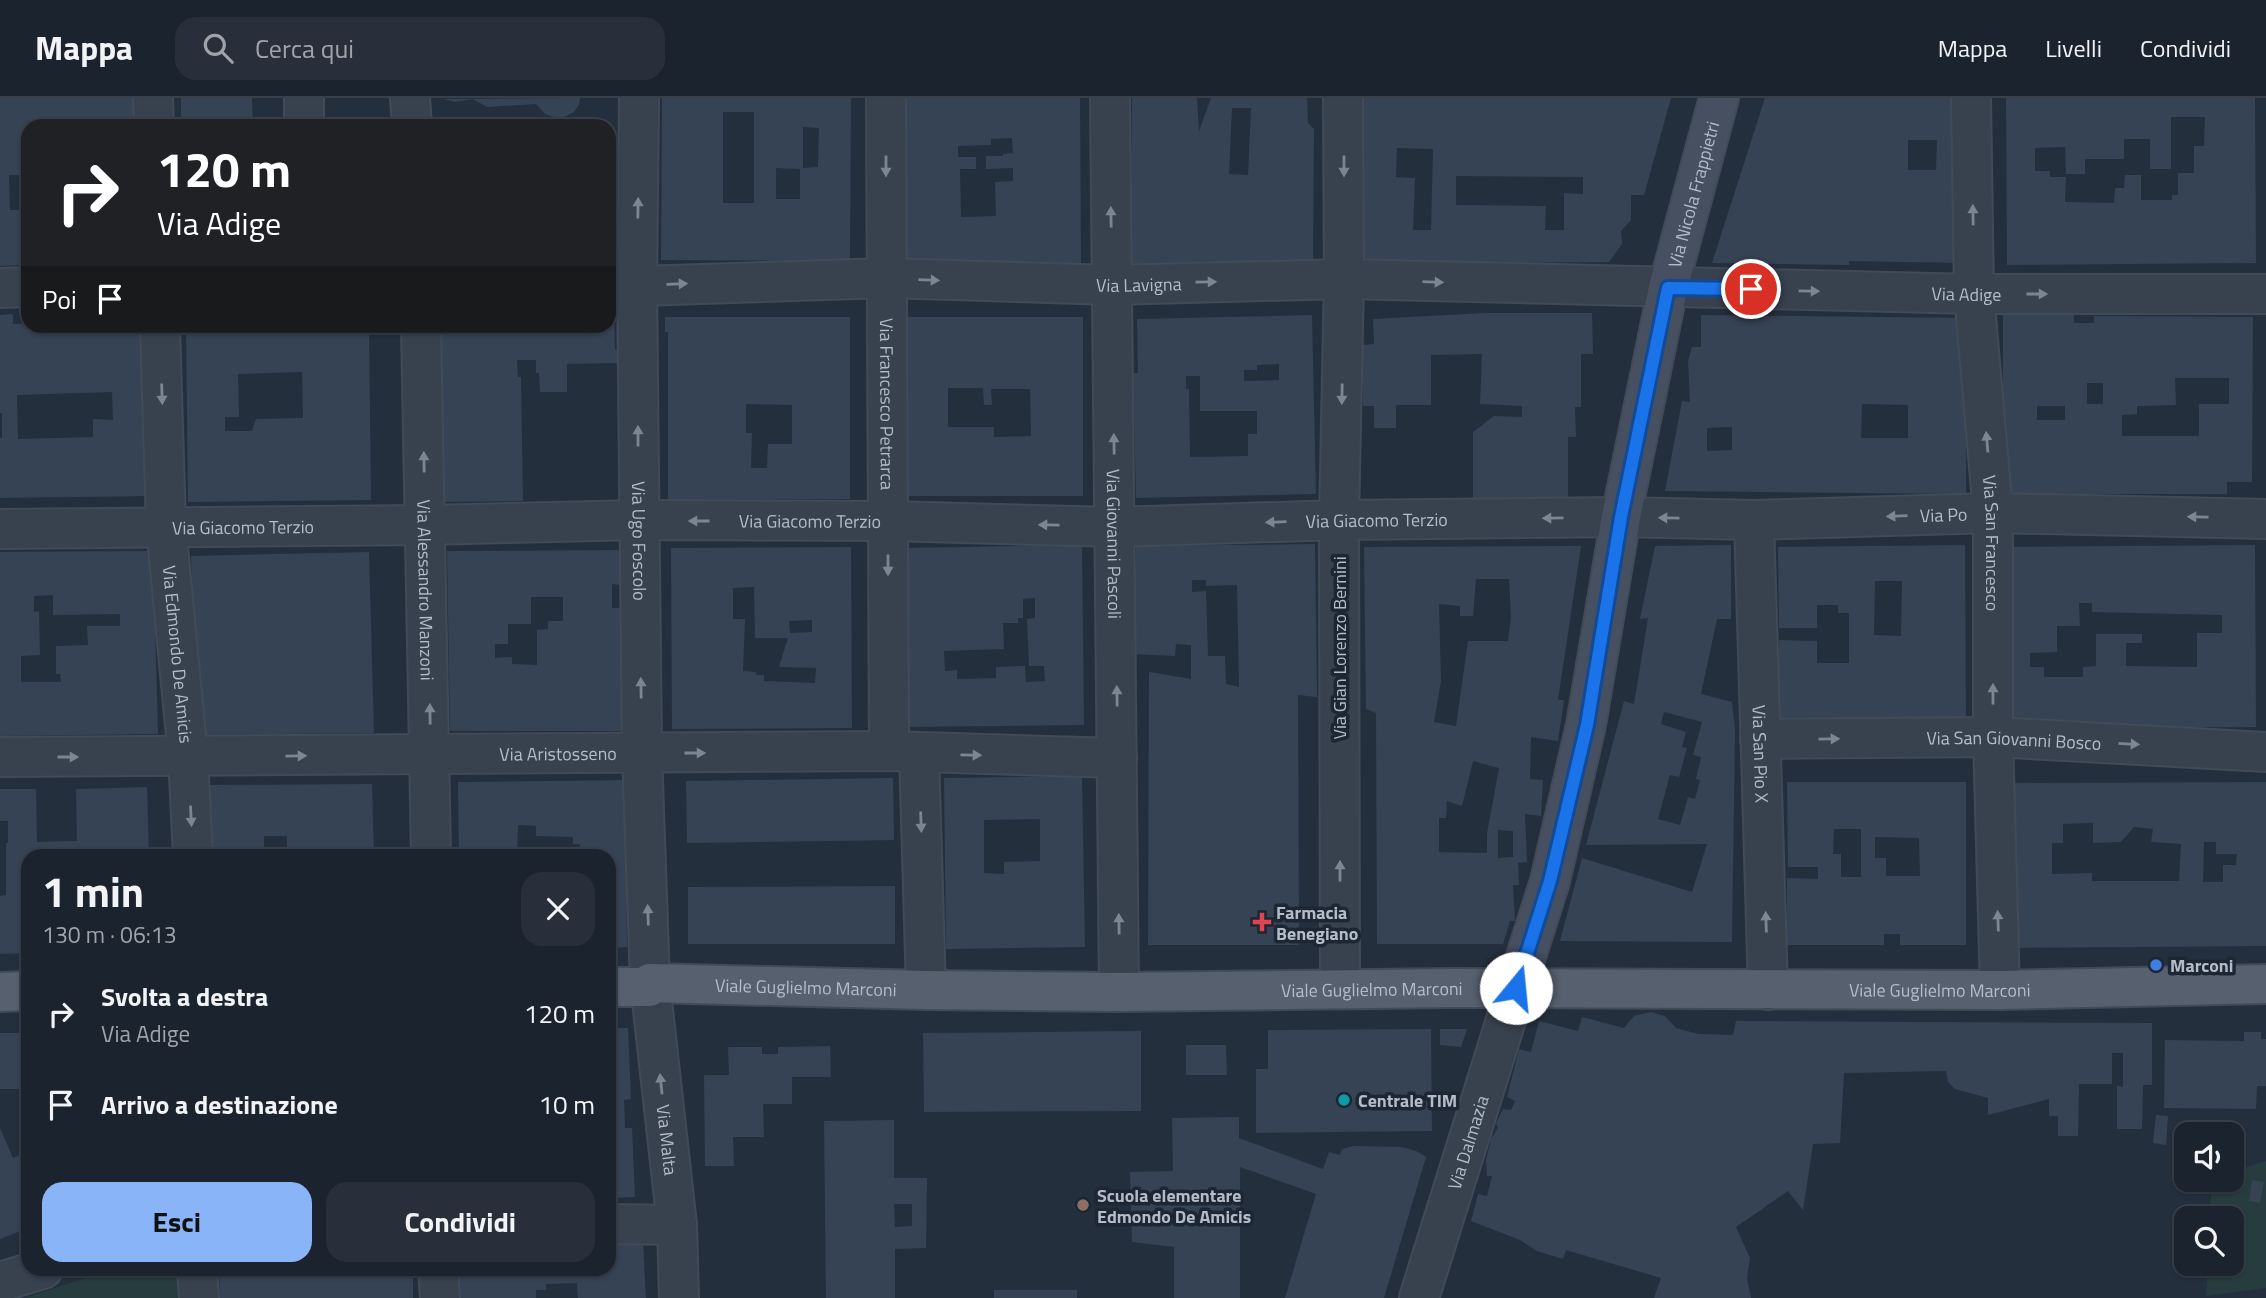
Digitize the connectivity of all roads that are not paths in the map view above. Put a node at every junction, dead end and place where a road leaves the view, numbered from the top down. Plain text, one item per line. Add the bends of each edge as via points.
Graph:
1 (153, 98) edge
2 (304, 98) edge
3 (410, 98) edge
4 (639, 98) edge
5 (886, 98) edge
6 (1110, 98) edge
7 (1343, 98) edge
8 (1719, 98) edge
9 (1971, 98) edge
10 (153, 119) edge
11 (304, 119) edge
12 (412, 119) edge
13 (887, 278) junction
14 (1345, 279) junction
15 (1112, 285) junction
16 (623, 286) edge
17 (21, 287) edge
18 (0, 288) edge
19 (1668, 288) junction
20 (1974, 294) junction
21 (2266, 294) edge
22 (160, 333) edge
23 (421, 333) edge
24 (1993, 513) junction
25 (1621, 517) junction
26 (2266, 519) edge
27 (639, 520) junction
28 (1339, 520) junction
29 (1754, 520) junction
30 (888, 521) junction
31 (426, 525) junction
32 (166, 527) junction
33 (1115, 527) junction
34 (0, 529) edge
35 (1993, 737) junction
36 (1760, 739) junction
37 (904, 752) junction
38 (2266, 752) edge
39 (642, 753) junction
40 (430, 754) junction
41 (0, 757) edge
42 (188, 757) junction
43 (1117, 758) junction
44 (193, 849) edge
45 (431, 849) edge
46 (650, 983) junction
47 (2266, 984) edge
48 (616, 987) edge
49 (1516, 988) junction
50 (1340, 989) junction
51 (926, 990) junction
52 (1768, 990) junction
53 (2000, 990) junction
54 (21, 991) edge
55 (0, 992) edge
56 (1119, 992) junction
57 (616, 1224) edge
58 (677, 1225) junction
59 (21, 1276) edge
60 (197, 1276) edge
61 (438, 1276) edge
62 (0, 1282) edge
63 (6, 1298) edge
64 (199, 1298) edge
65 (440, 1298) edge
66 (679, 1298) edge
67 (1419, 1298) edge

1 - 10 street
2 - 11 street
3 - 12 street
16 -> 4 street, Via Ugo Foscolo
5 -> 13 street, Via Francesco Petrarca
15 -> 6 street, Via Giovanni Pascoli
7 -> 14 street, Via Gian Lorenzo Bernini
8 - 19 street, Via Nicola Frappietri
20 -> 9 street, Via San Francesco
13 -> 15 street, Via Lavigna
16 -> 13 street, Via Lavigna
13 - 30 street, Via Francesco Petrarca
15 -> 14 street, Via Lavigna
14 -> 19 street, Via Lavigna
14 -> 28 street, Via Gian Lorenzo Bernini
33 -> 15 street, Via Giovanni Pascoli
27 -> 16 street, Via Ugo Foscolo
17 - 18 street
19 -> 20 street, Via Adige
19 - 25 street, Via Nicola Frappietri
20 -> 21 street, Via Adige
24 -> 20 street, Via San Francesco
22 -> 32 street, Via Edmondo De Amicis
31 -> 23 street, Via Alessandro Manzoni
26 -> 24 street, Via Po
24 -> 29 street, Via Po
35 -> 24 street, Via San Francesco
25 -> 28 street, Via Giacomo Terzio
29 -> 25 street, Via Po
25 - 49 street, Via Nicola Frappietri via 1587,725 1550,881
30 -> 27 street, Via Giacomo Terzio
27 - 31 street, Via Giacomo Terzio
39 -> 27 street, Via Ugo Foscolo
28 -> 33 street, Via Giacomo Terzio
50 -> 28 street, Via Gian Lorenzo Bernini
29 - 36 street, Via San Pio X
33 -> 30 street, Via Giacomo Terzio
30 -> 37 street, Via Francesco Petrarca
31 - 32 street, Via Giacomo Terzio
40 -> 31 street, Via Alessandro Manzoni
32 - 34 street, Via Giacomo Terzio
32 - 42 street, Via Edmondo De Amicis
43 -> 33 street, Via Giovanni Pascoli
36 -> 35 street, Via San Giovanni Bosco
35 -> 38 street, Via San Giovanni Bosco
53 -> 35 street, Via San Francesco
52 -> 36 street, Via San Pio X
39 -> 37 street, Via Aristosseno
37 -> 43 street, Via Aristosseno
37 -> 51 street, Via Francesco Petrarca
39 - 40 street, Via Aristosseno
46 -> 39 street, Via Ugo Foscolo
42 -> 40 street, Via Aristosseno
40 - 45 street, Via Alessandro Manzoni
41 -> 42 street, Via Aristosseno
42 -> 44 street, Via Edmondo De Amicis
56 -> 43 street, Via Giovanni Pascoli
46 - 48 main road, Viale Guglielmo Marconi via 649,987
46 - 51 main road, Viale Guglielmo Marconi
58 -> 46 street, Via Malta
47 - 53 main road, Viale Guglielmo Marconi
49 - 50 main road, Viale Guglielmo Marconi
49 - 52 main road, Viale Guglielmo Marconi
49 - 67 street, Via Dalmazia
50 - 56 main road, Viale Guglielmo Marconi
51 - 56 main road, Viale Guglielmo Marconi
52 - 53 main road, Viale Guglielmo Marconi
54 - 55 main road
57 - 58 street
58 - 66 street, Via Malta
59 - 62 street
60 - 64 street
61 - 65 street
62 - 63 street

